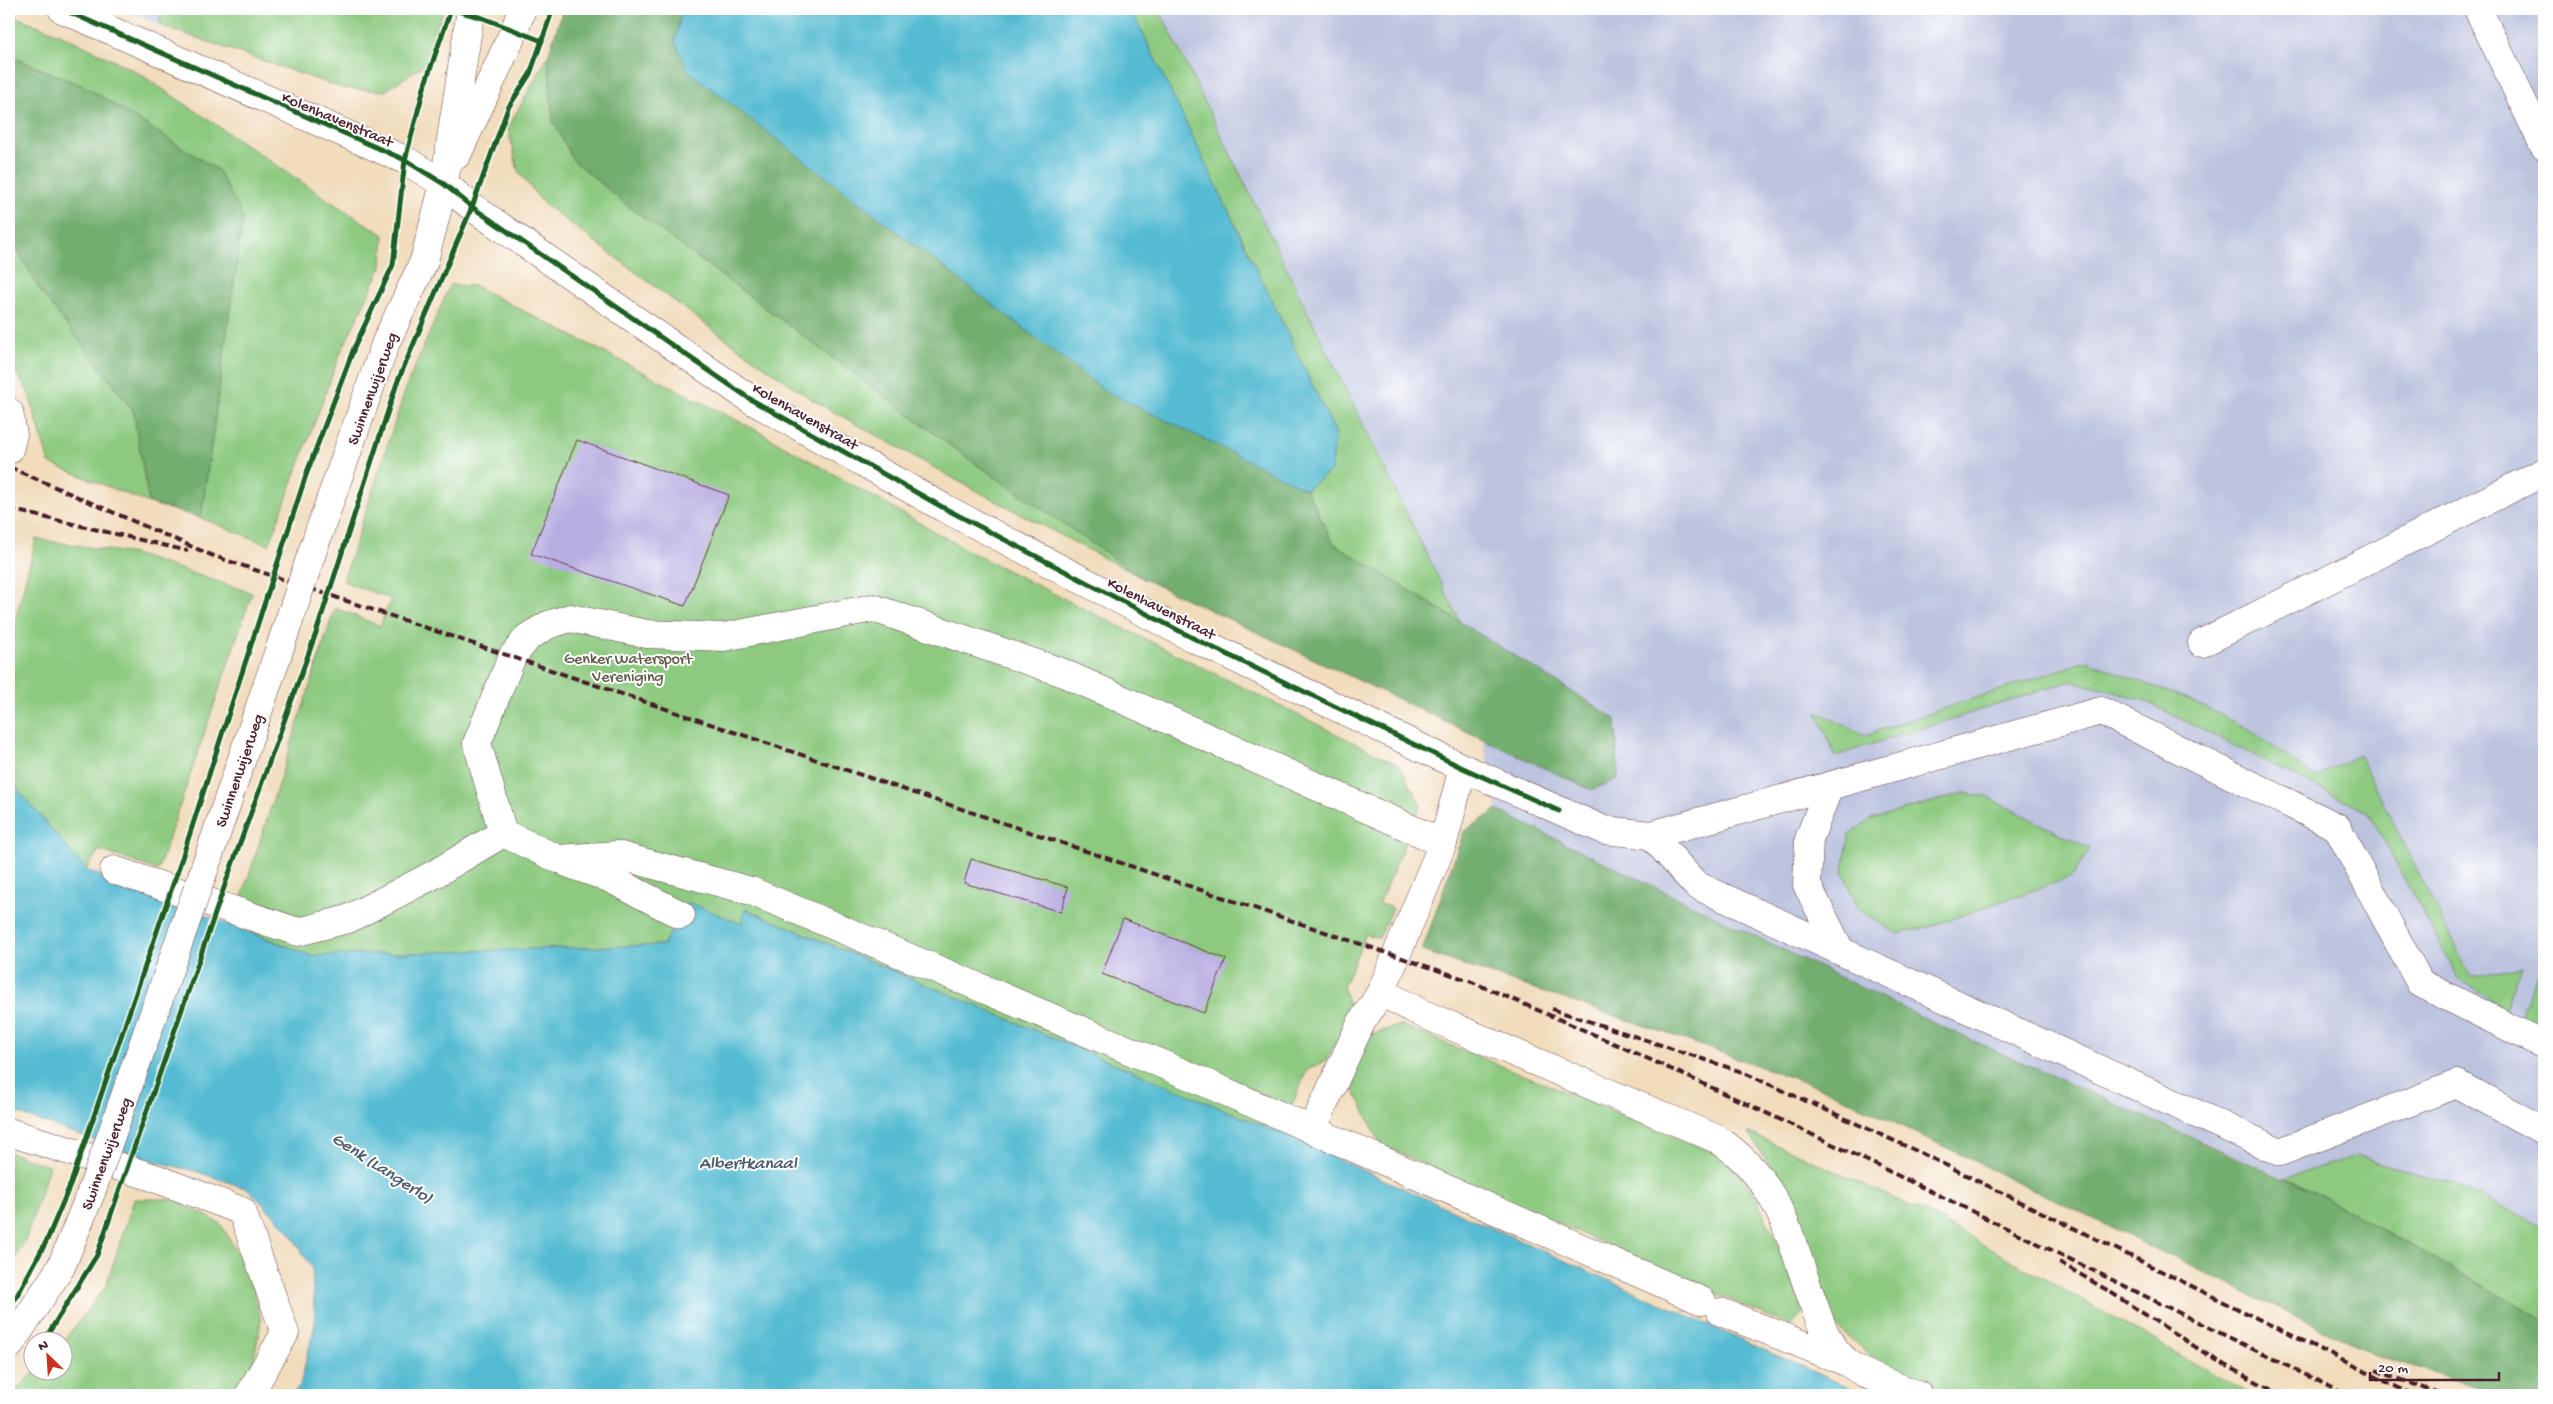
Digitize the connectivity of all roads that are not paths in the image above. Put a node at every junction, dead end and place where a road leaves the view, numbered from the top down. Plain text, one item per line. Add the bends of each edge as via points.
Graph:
1 (62, 9) edge
2 (471, 9) edge
3 (522, 9) edge
4 (2478, 9) edge
5 (2544, 146) edge
6 (444, 184) junction
7 (9, 412) edge
8 (9, 450) edge
9 (2544, 472) edge
10 (2202, 643) dead end
11 (1463, 768) junction
12 (1829, 787) junction
13 (503, 833) junction
14 (1651, 835) junction
15 (1443, 843) junction
16 (558, 860) junction
17 (114, 870) dead end
18 (681, 915) dead end
19 (1840, 950) junction
20 (1381, 992) junction
21 (2544, 1045) edge
22 (1312, 1130) junction
23 (2544, 1131) edge
24 (9, 1132) edge
25 (9, 1346) edge
26 (1846, 1362) junction
27 (249, 1395) edge
28 (1918, 1395) edge

1 - 6 street, Kolenhavenstraat via 405,160
2 - 6 street, Swinnenwijerweg
3 - 6 street, Swinnenwijerweg
4 - 5 street
6 - 11 street, Kolenhavenstraat via 472,207 750,399 944,508 1184,633
6 - 25 street, Swinnenwijerweg, bridge via 424,261 386,342 92,1190 61,1267
7 - 8 street via 14,435
9 - 10 street
11 - 14 street, Kolenhavenstraat via 1604,830
11 - 15 street
12 - 14 street
12 - 19 street via 1809,839 1807,885
12 - 21 street via 2101,711 2337,827 2420,983
13 - 15 street via 477,743 512,657 528,637 548,625 570,618 648,634 724,637 873,608 1061,672
13 - 16 street
13 - 17 street via 433,875 348,918 298,932
14 - 19 street via 1696,885
15 - 20 street
16 - 18 street via 609,878
16 - 22 street via 617,855 751,891
19 - 23 street via 2280,1152 2457,1084
20 - 22 street via 1361,1023
20 - 26 street via 1421,1013 1716,1139 1738,1152 1768,1188 1780,1210 1822,1327
22 - 26 street
24 - 27 street via 152,1177 242,1211 286,1333
26 - 28 street

